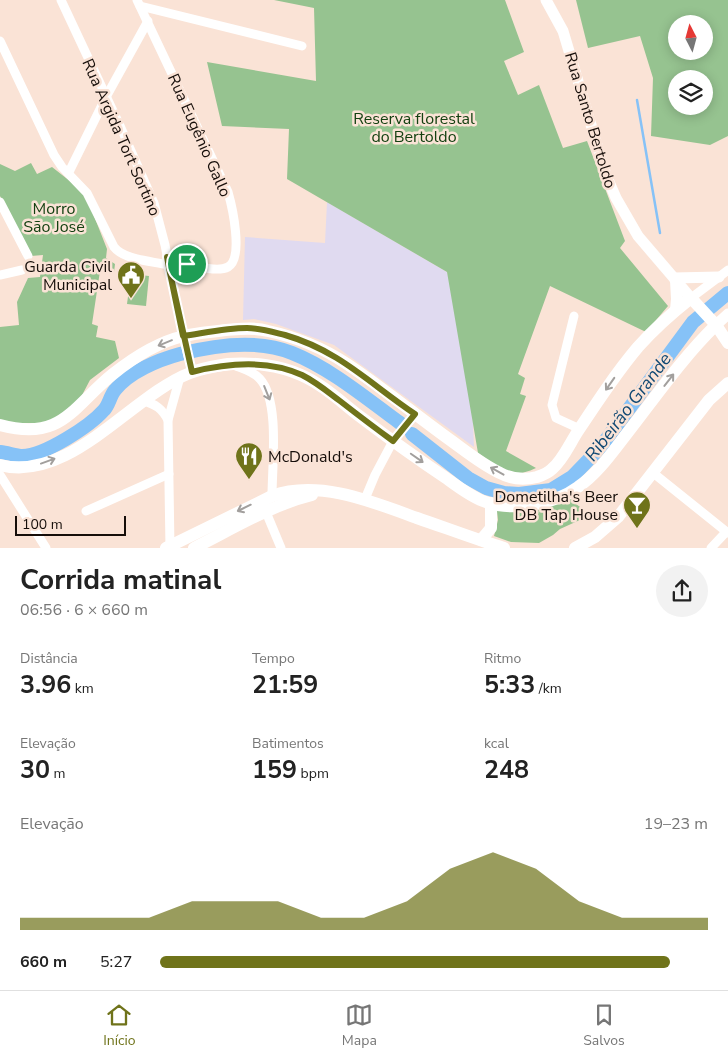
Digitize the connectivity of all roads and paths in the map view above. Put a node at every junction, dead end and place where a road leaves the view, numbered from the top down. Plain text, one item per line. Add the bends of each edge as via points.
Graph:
1 (61, 0) edge
2 (546, 0) edge
3 (138, 3) edge
4 (148, 21) junction
5 (0, 41) edge
6 (302, 46) dead end
7 (106, 96) junction
8 (69, 172) junction
9 (0, 202) edge
10 (28, 256) dead end
11 (187, 264) junction
12 (168, 265) junction
13 (22, 270) dead end
14 (724, 273) edge
15 (0, 274) edge
16 (675, 279) junction
17 (695, 303) junction
18 (676, 310) junction
19 (728, 314) edge
20 (574, 316) dead end
21 (712, 322) junction
22 (728, 333) edge
23 (184, 342) junction
24 (728, 343) edge
25 (231, 364) junction
26 (187, 371) junction
27 (728, 383) edge
28 (143, 401) junction
29 (415, 414) junction
30 (168, 420) junction
31 (0, 425) edge
32 (580, 429) junction
33 (393, 441) junction
34 (0, 465) edge
35 (16, 468) junction
36 (652, 472) junction
37 (169, 474) junction
38 (1, 479) edge
39 (325, 492) junction
40 (272, 496) junction
41 (365, 500) junction
42 (492, 503) junction
43 (86, 511) dead end
44 (266, 512) junction
45 (727, 532) edge
46 (480, 544) edge
47 (169, 547) edge
48 (46, 548) edge
49 (194, 548) edge
50 (281, 548) edge
51 (504, 548) edge
52 (575, 548) edge
53 (711, 548) edge

1 - 7 street, Rua Argida Tort Sortino
2 - 16 street, Rua Santo Bertoldo via 563,31 616,198 638,236
3 - 4 street, Rua Eugênio Gallo
3 - 6 street
4 - 7 street
4 - 11 street, Rua Eugênio Gallo via 217,166 234,212 236,234 231,265 220,270
5 - 8 street via 54,155
7 - 8 street
7 - 12 street, Rua Argida Tort Sortino via 154,203
8 - 12 street via 87,193 118,252
9 - 10 street
11 - 12 street
11 - 12 street
12 - 23 street, Rua Argida Tort Sortino
13 - 15 street
14 - 16 street
14 - 17 street
16 - 17 street, Rua Santo Bertoldo
16 - 18 main road
17 - 18 main road
17 - 21 main road
18 -> 32 main road via 616,375
19 - 21 street
20 - 32 street via 552,405 556,418
21 - 22 main road
21 - 24 main road
42 -> 21 main road via 531,506 548,502 570,493 592,477
23 - 26 street, Rua Argida Tort Sortino
23 - 29 main road via 247,328 290,337 311,344 345,363
23 -> 31 main road via 153,348 133,360 112,375 70,416 58,422 28,429
25 - 26 main road
25 - 33 main road via 256,364 301,375
25 -> 40 street via 260,378 272,405
26 - 28 main road
26 - 30 street
27 - 36 main road via 709,400
28 - 30 street via 157,406
35 -> 28 main road via 47,462 70,452
32 -> 29 main road via 552,470 519,479 494,470
29 - 33 street
30 - 37 street
33 - 41 street
33 -> 42 main road via 468,493
34 - 35 main road
35 - 38 street
36 - 45 street
36 - 52 main road via 614,521
37 - 43 street
37 - 47 street
38 - 48 street
39 - 40 main road via 292,491
39 - 41 main road
39 - 44 main road
40 -> 47 main road
41 - 46 main road
42 - 46 main road via 490,528
44 - 49 main road
44 - 50 street
45 - 53 street
46 - 51 main road

